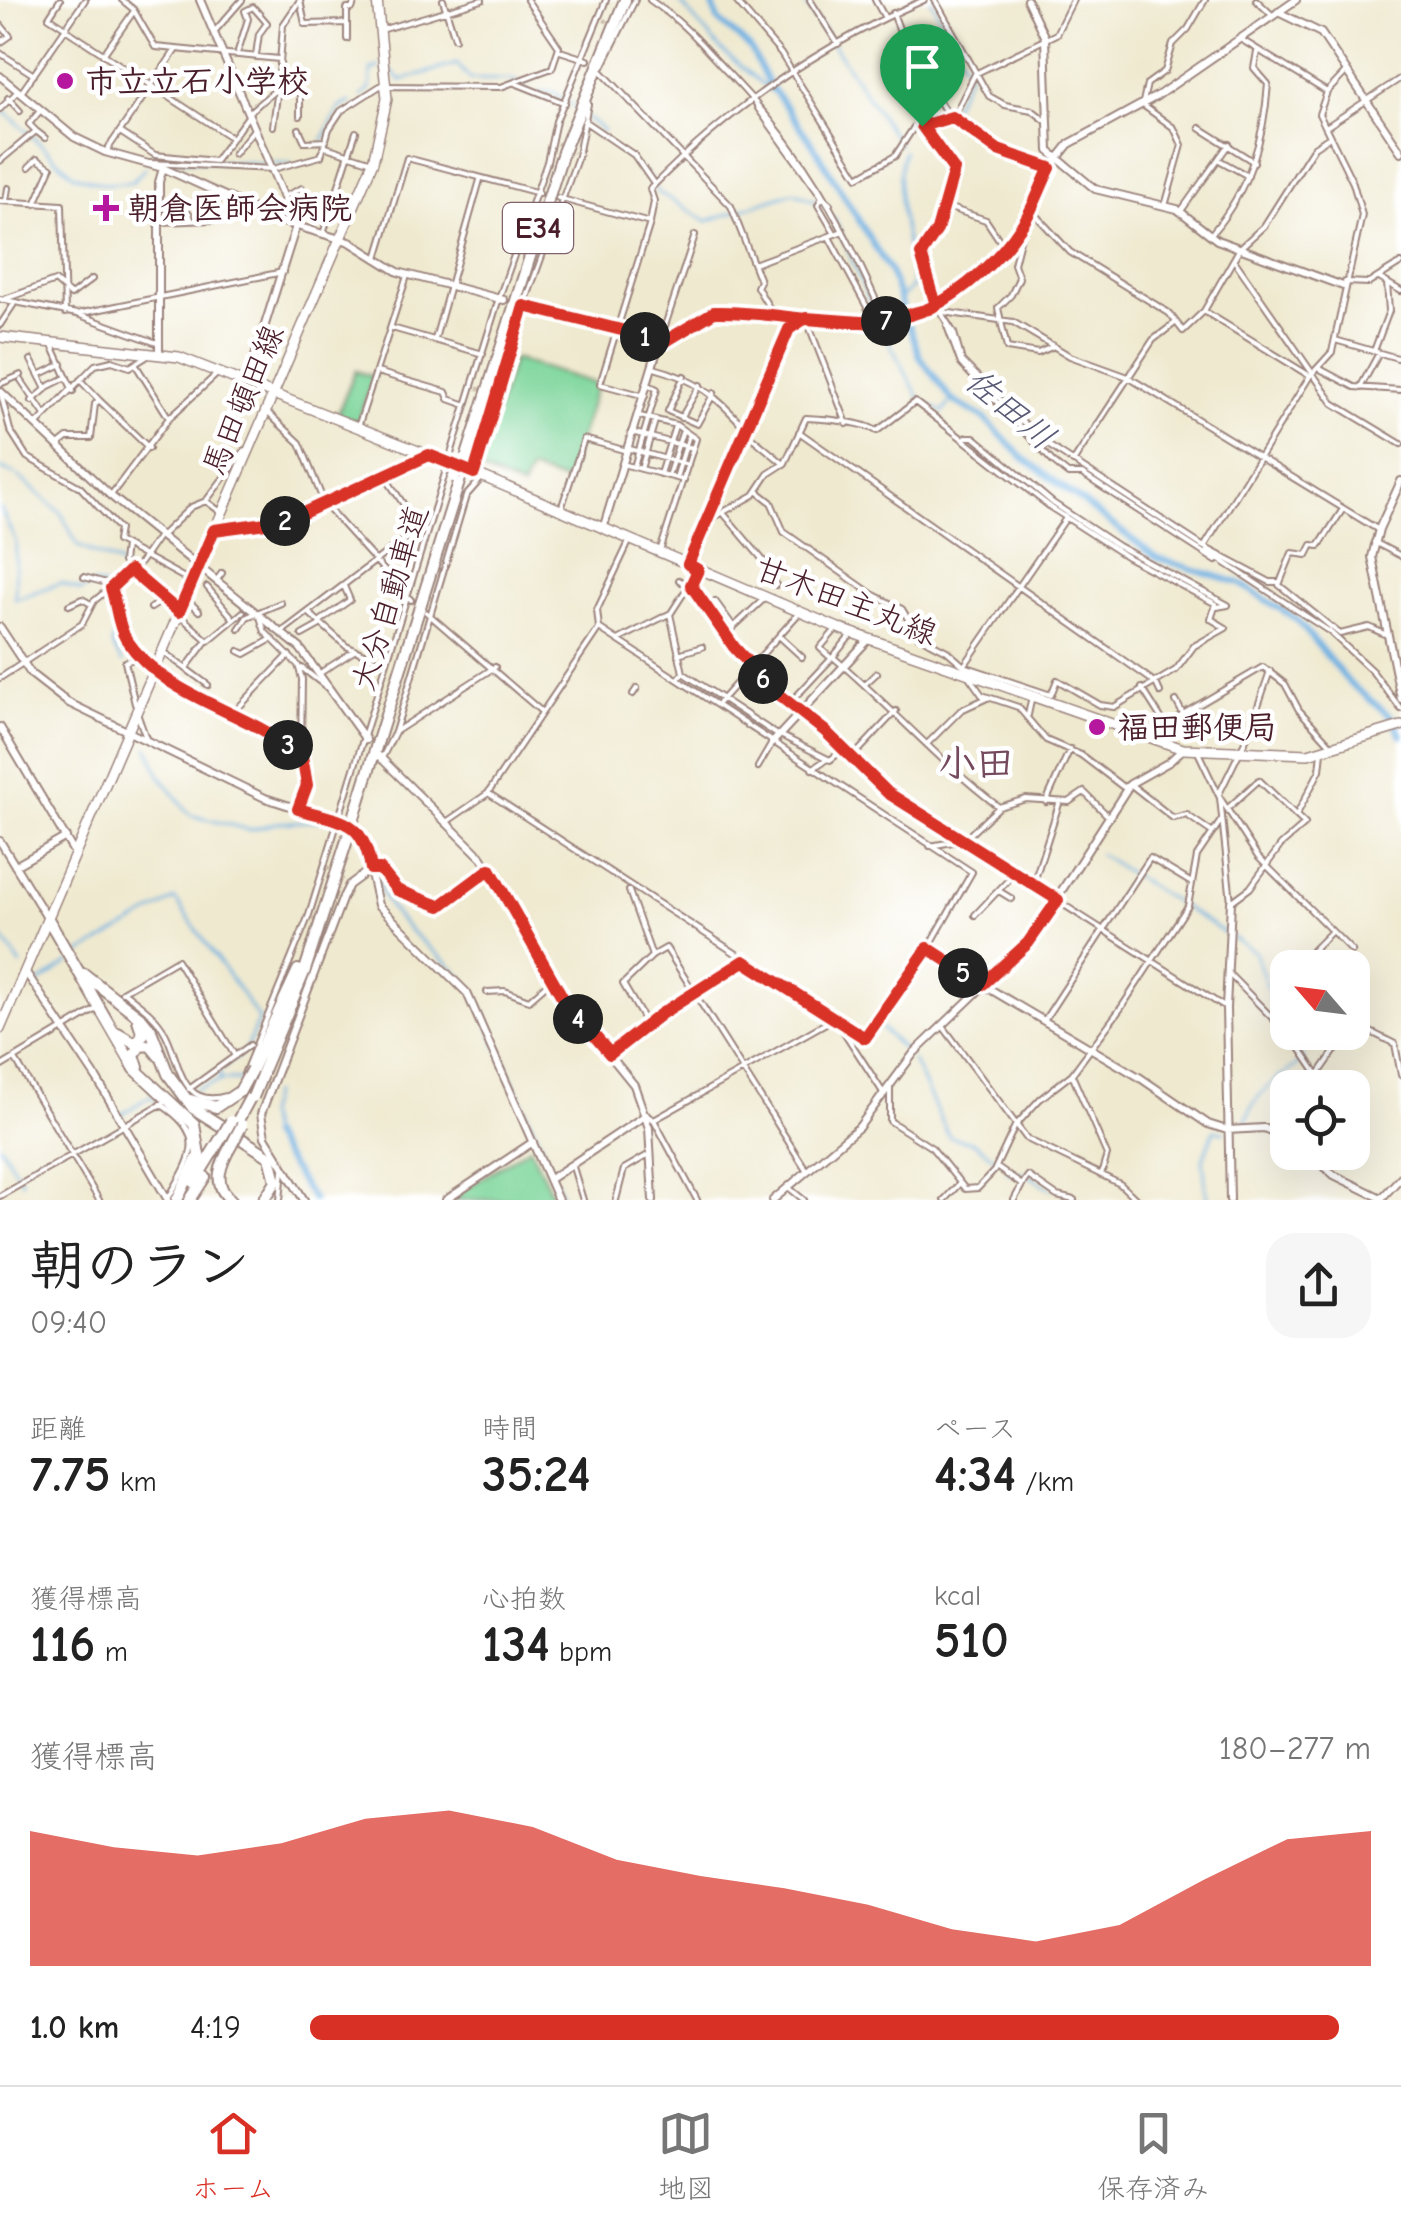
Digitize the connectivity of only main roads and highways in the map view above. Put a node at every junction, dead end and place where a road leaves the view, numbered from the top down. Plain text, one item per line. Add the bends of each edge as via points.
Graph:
1 (377, 0) edge
2 (622, 0) edge
3 (0, 336) edge
4 (275, 393) junction
5 (1401, 726) edge
6 (346, 834) junction
7 (48, 919) junction
8 (132, 1011) junction
9 (111, 1027) junction
10 (0, 1030) edge
11 (164, 1064) junction
12 (259, 1072) junction
13 (144, 1077) junction
14 (246, 1092) junction
15 (184, 1096) junction
16 (228, 1139) junction
17 (183, 1200) edge
18 (231, 1200) edge
19 (262, 1200) edge

1 - 4 main road, 馬田頓田線 via 386,84 382,133
2 - 6 highway, 大分自動車道 / E34, bridge via 563,152
3 - 4 main road, 甘木田主丸線 via 160,349
4 - 5 main road, 甘木田主丸線 via 852,634 1183,748 1322,752
4 - 7 main road, 馬田頓田線
6 - 12 highway, 大分自動車道 / E34
6 - 12 highway, 大分自動車道 / E34 via 301,980
7 - 8 highway via 89,980
7 - 9 highway
7 - 10 main road, 馬田頓田線
8 - 9 highway via 143,1030 140,1039 125,1041
8 - 11 highway via 151,1032
9 - 13 highway
11 - 13 highway via 150,1045 140,1046 134,1056
11 - 15 highway
12 - 14 highway, 大分自動車道 / E34, bridge
13 - 15 highway
14 - 15 highway via 216,1107
14 - 16 highway, 大分自動車道 / E34, bridge
15 - 17 highway via 199,1148
15 - 19 highway via 262,1156 272,1177
16 - 17 highway, 大分自動車道 / E34
16 - 18 highway via 219,1179

